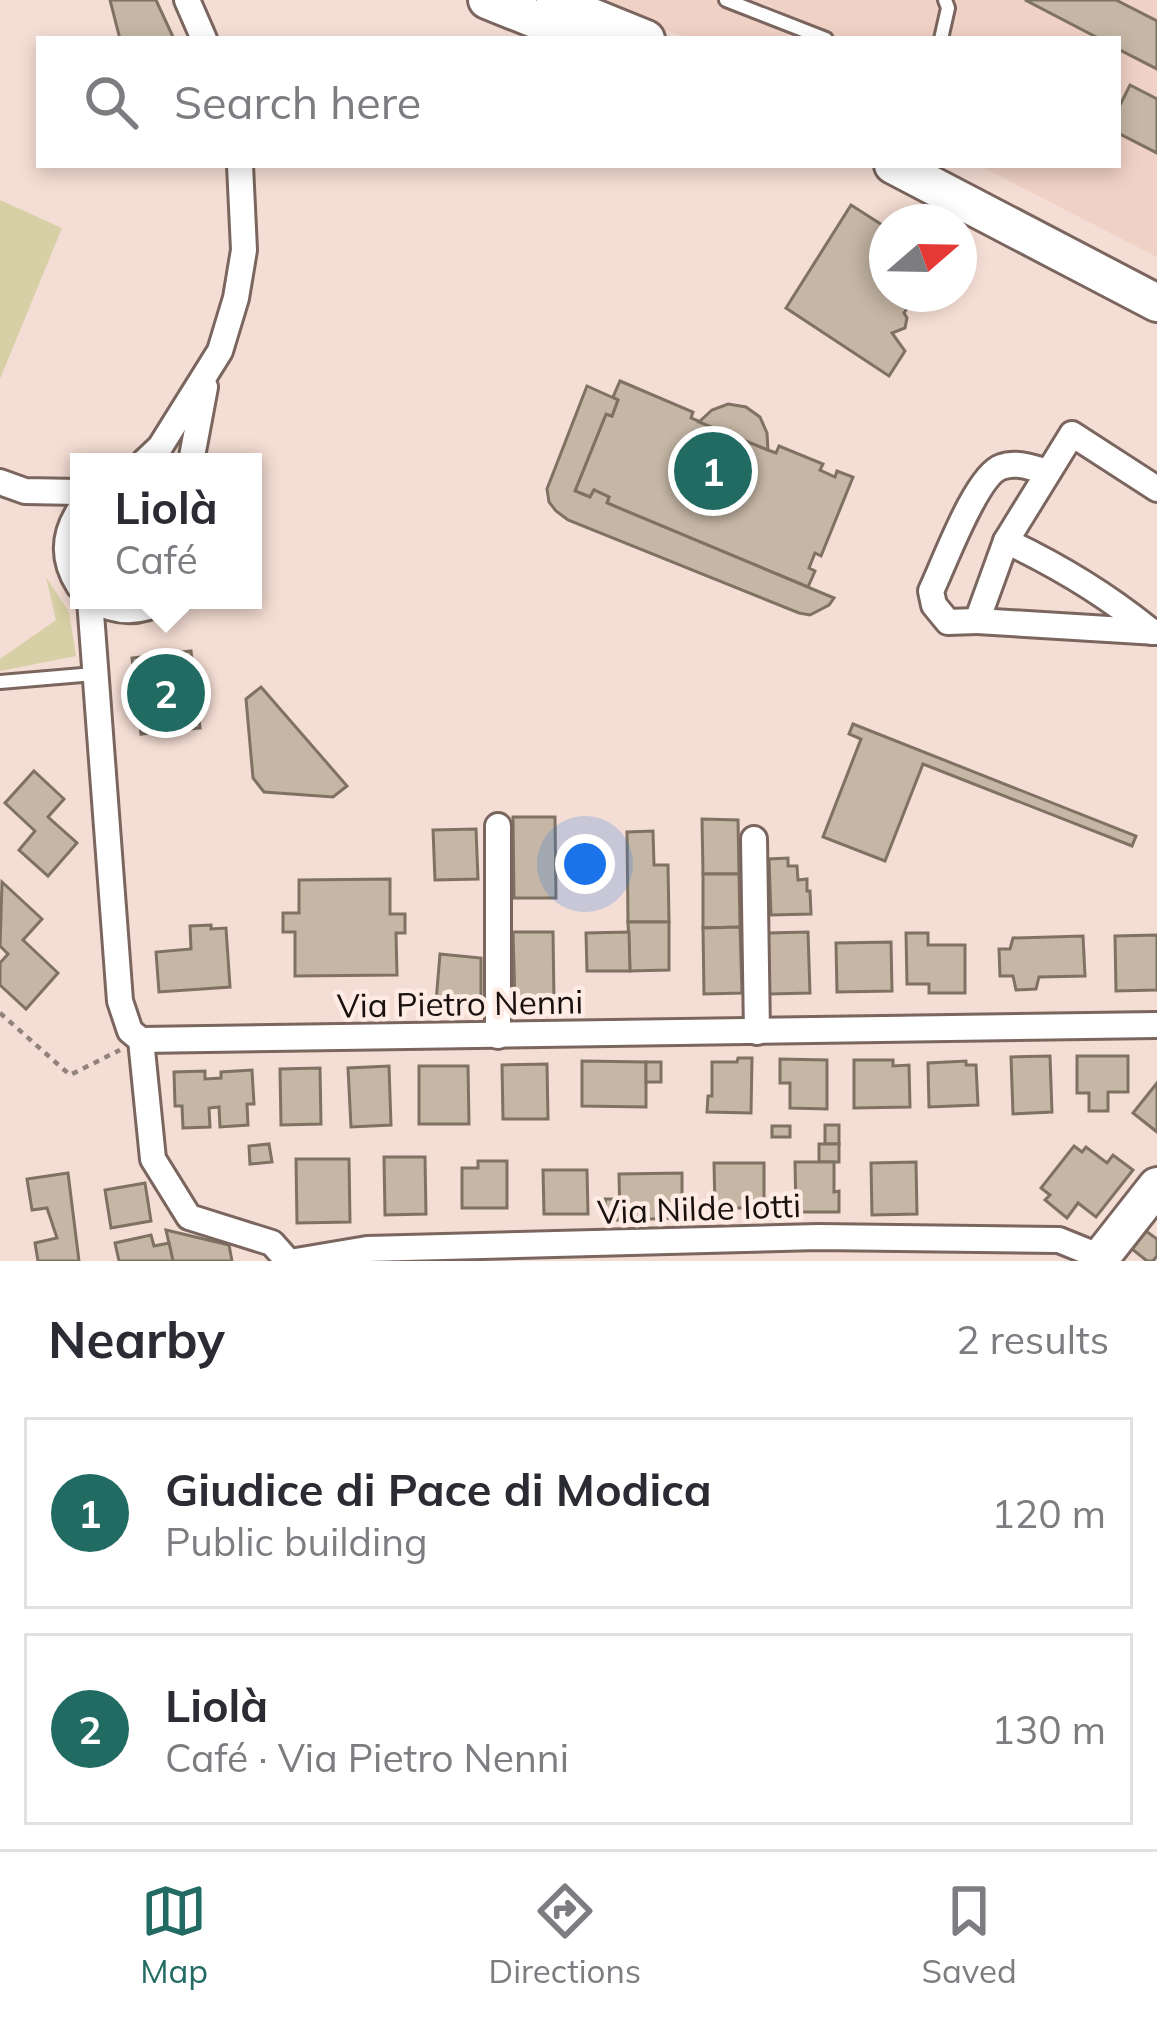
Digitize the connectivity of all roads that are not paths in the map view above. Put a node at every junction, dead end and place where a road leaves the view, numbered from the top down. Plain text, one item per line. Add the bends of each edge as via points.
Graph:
1 (187, 0) edge
2 (487, 0) edge
3 (725, 0) edge
4 (945, 0) edge
5 (533, 4) edge
6 (203, 36) edge
7 (580, 36) edge
8 (636, 36) edge
9 (818, 36) edge
10 (941, 36) edge
11 (240, 168) edge
12 (899, 168) edge
13 (951, 168) edge
14 (1157, 275) edge
15 (1157, 303) edge
16 (208, 373) junction
17 (154, 453) edge
18 (193, 453) edge
19 (1048, 472) junction
20 (0, 482) edge
21 (1157, 489) edge
22 (25, 491) junction
23 (70, 492) edge
24 (70, 521) edge
25 (70, 537) edge
26 (1006, 541) junction
27 (70, 568) edge
28 (93, 609) edge
29 (112, 609) edge
30 (144, 609) edge
31 (124, 611) junction
32 (976, 621) junction
33 (1155, 632) edge
34 (97, 672) junction
35 (0, 682) edge
36 (498, 826) dead end
37 (754, 839) dead end
38 (1157, 1025) edge
39 (757, 1032) junction
40 (497, 1036) junction
41 (141, 1040) junction
42 (1157, 1186) edge
43 (549, 1253) edge
44 (1100, 1259) edge
45 (292, 1261) edge

1 - 6 street
2 - 5 street
3 - 9 lane
4 - 10 lane
5 - 7 street
5 - 8 street
11 - 16 street via 244,250
12 - 15 street
13 - 14 street
16 - 17 street
16 - 18 street
19 - 21 street via 1072,434
19 - 26 street
19 - 32 street via 1019,464 982,480 931,592 948,622
20 - 22 street
22 - 23 street
22 - 24 street
25 - 27 street
26 - 32 street
26 - 33 street
28 - 34 street
29 - 31 street
30 - 31 street
31 - 34 street
32 - 33 street
34 - 35 lane
34 - 41 street via 120,1001
36 - 40 street
37 - 39 street
38 - 39 street, Via Pietro Nenni
39 - 40 street, Via Pietro Nenni
40 - 41 street, Via Pietro Nenni
41 - 45 street via 153,1159 189,1217 272,1243
42 - 44 street
43 - 44 street, Via Nilde Iotti via 818,1238 1059,1240
43 - 45 street, Via Nilde Iotti via 367,1249

